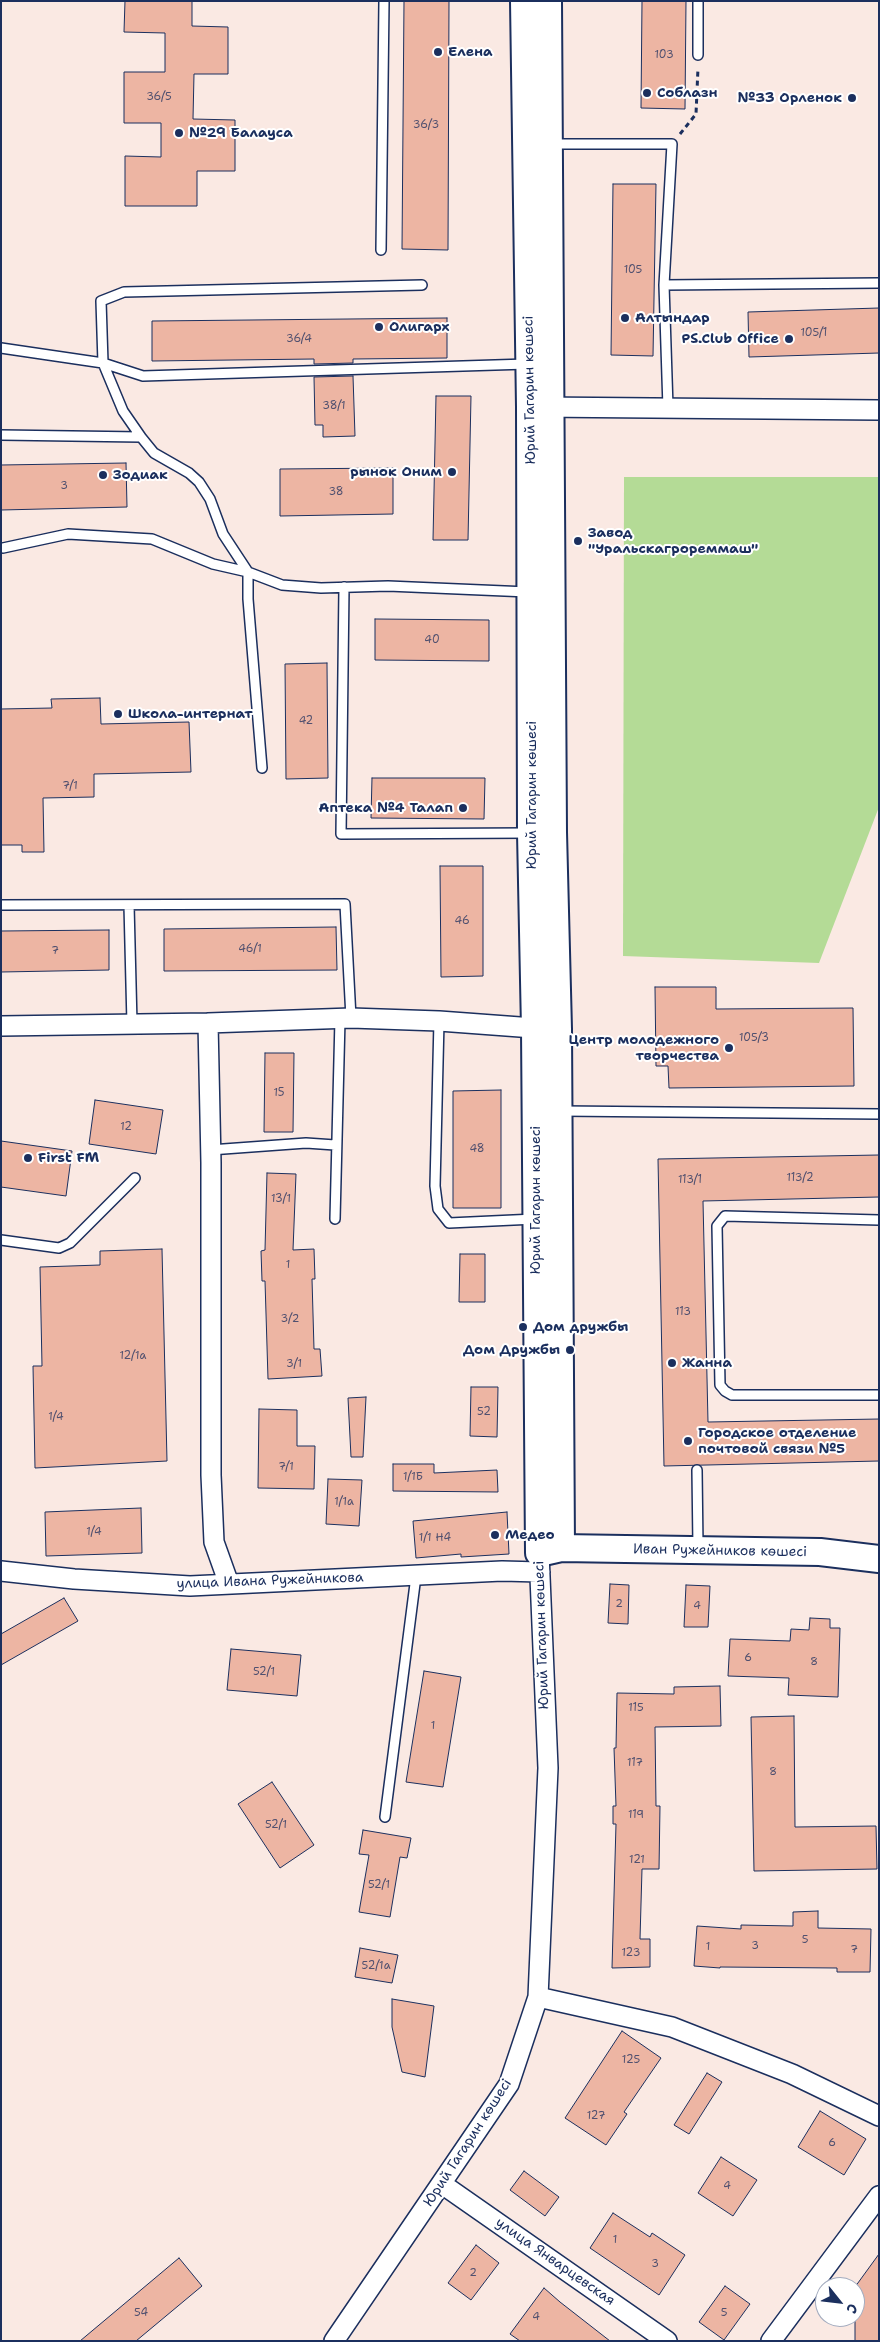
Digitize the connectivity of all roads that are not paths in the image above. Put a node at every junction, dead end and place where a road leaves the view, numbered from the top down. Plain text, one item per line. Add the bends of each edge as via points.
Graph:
1 (384, 1) edge
2 (524, 1) edge
3 (548, 1) edge
4 (698, 1) edge
5 (698, 55) road end
6 (549, 144) junction
7 (381, 250) dead end
8 (879, 283) edge
9 (422, 285) dead end
10 (664, 285) junction
11 (1, 348) edge
12 (103, 363) junction
13 (530, 364) junction
14 (541, 407) junction
15 (668, 408) junction
16 (879, 410) edge
17 (1, 435) edge
18 (142, 437) junction
19 (3, 548) dead end
20 (248, 572) junction
21 (344, 588) junction
22 (542, 592) junction
23 (262, 768) dead end
24 (531, 832) junction
25 (1, 905) edge
26 (129, 905) junction
27 (345, 1018) junction
28 (439, 1021) junction
29 (208, 1023) junction
30 (132, 1024) junction
31 (1, 1026) edge
32 (547, 1029) junction
33 (547, 1110) junction
34 (879, 1114) edge
35 (335, 1145) junction
36 (210, 1150) junction
37 (135, 1178) dead end
38 (335, 1220) dead end
39 (548, 1220) junction
40 (879, 1220) edge
41 (1, 1240) edge
42 (879, 1395) edge
43 (697, 1470) dead end
44 (698, 1550) junction
45 (547, 1558) junction
46 (879, 1559) edge
47 (1, 1571) edge
48 (416, 1576) junction
49 (229, 1584) junction
50 (386, 1817) dead end
51 (538, 1997) junction
52 (879, 2116) edge
53 (442, 2184) junction
54 (879, 2196) edge
55 (334, 2341) edge
56 (667, 2341) edge
57 (771, 2341) edge

1 - 7 lane
2 - 13 main road, Юрий Гагарин көшесі
3 - 6 main road, Юрий Гагарин көшесі
4 - 5 lane
6 - 10 lane via 672,144
6 - 14 main road, Юрий Гагарин көшесі
8 - 10 lane
9 - 12 lane via 124,292 101,301
10 - 15 lane
11 - 12 lane
12 - 13 lane via 143,376
12 - 18 lane via 123,412
13 - 14 main road, Юрий Гагарин көшесі
14 - 15 street
14 - 22 main road, Юрий Гагарин көшесі
15 - 16 street
17 - 18 lane
18 - 20 lane via 154,453 200,482 210,499 222,534
19 - 20 lane via 68,534 152,539 213,564
20 - 21 lane via 282,585
20 - 23 lane
21 - 22 lane via 388,586
21 - 24 lane via 341,834
22 - 24 main road, Юрий Гагарин көшесі
22 - 32 main road, Юрий Гагарин көшесі via 554,832
24 - 32 main road, Юрий Гагарин көшесі
25 - 26 lane
26 - 27 lane via 345,904
26 - 30 lane
27 - 28 street
27 - 29 street
27 - 35 lane
28 - 32 street
28 - 39 lane via 435,1186 438,1209 448,1223
29 - 30 street
29 - 36 street
30 - 31 street
32 - 33 main road, Юрий Гагарин көшесі
33 - 34 lane
33 - 39 main road, Юрий Гагарин көшесі
35 - 36 lane via 306,1143
35 - 38 lane
36 - 49 street via 212,1504 214,1542
37 - 41 lane via 70,1243 59,1248
39 - 45 main road, Юрий Гагарин көшесі
40 - 42 lane via 725,1216 717,1226 720,1385 725,1391 732,1395
43 - 44 lane
44 - 45 main road, Иван Ружейников көшесі
44 - 46 main road, Иван Ружейников көшесі via 820,1552
45 - 48 street, улица Ивана Ружейникова
45 - 51 street, Юрий Гагарин көшесі via 548,1768
47 - 49 street, улица Ивана Ружейникова via 180,1586
48 - 49 street, улица Ивана Ружейникова
48 - 50 lane
51 - 52 street via 672,2027 792,2074
51 - 53 street, Юрий Гагарин көшесі via 509,2084
53 - 55 street, Юрий Гагарин көшесі
53 - 56 street, улица Январцевская
54 - 57 street

